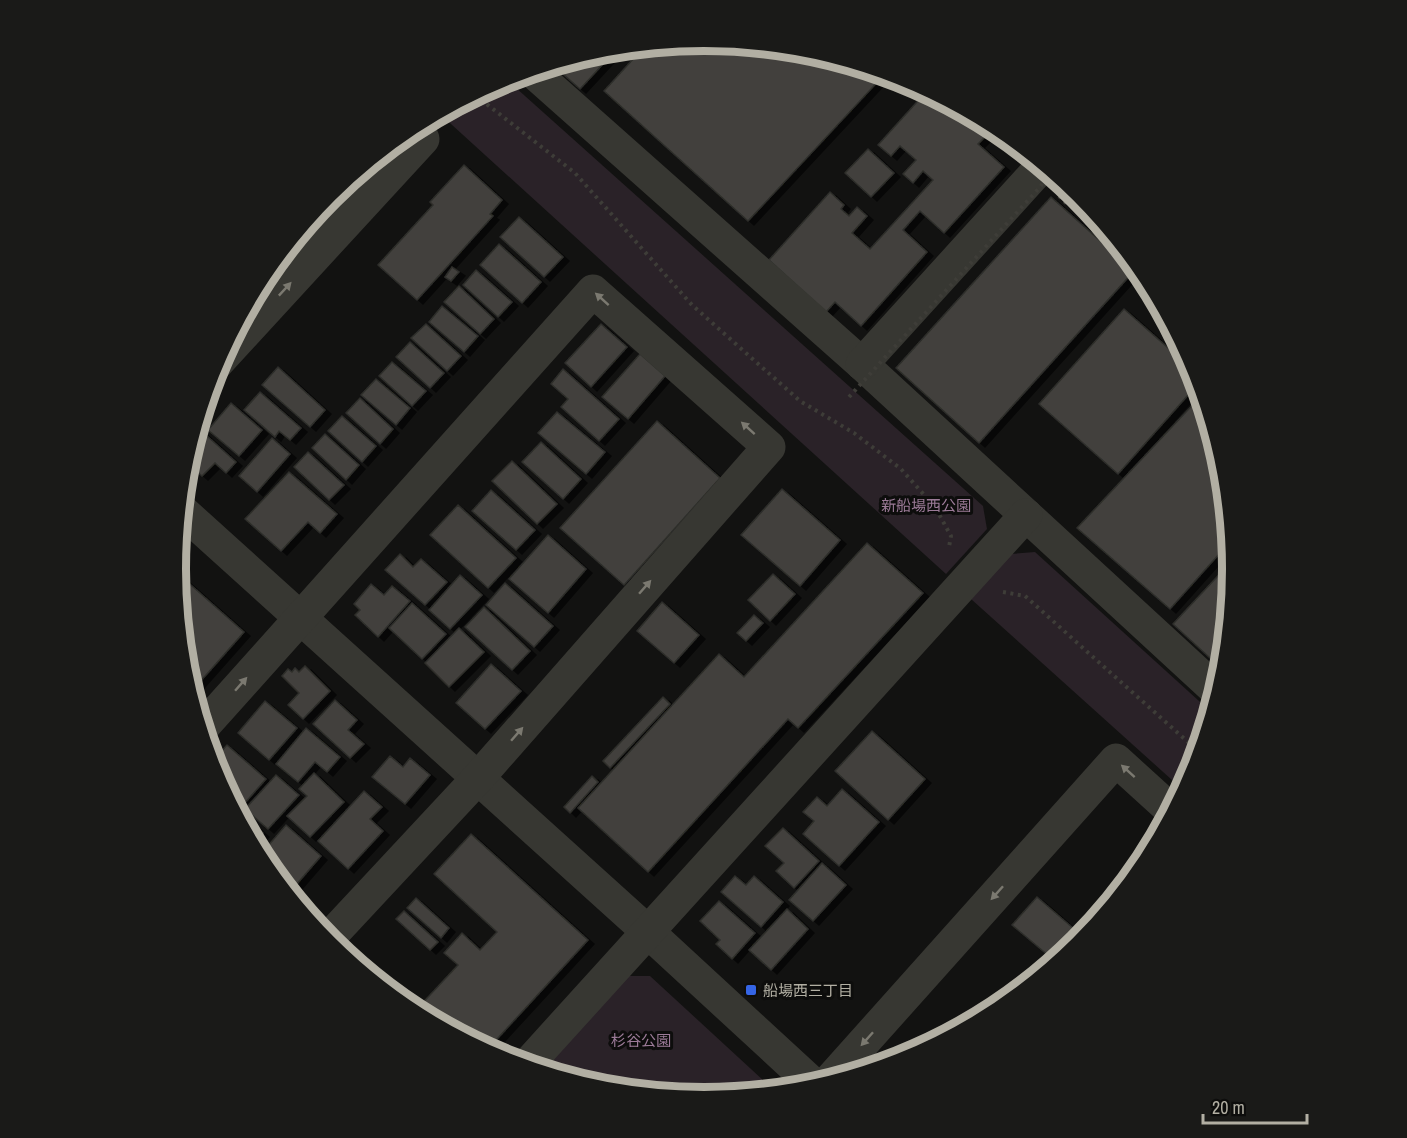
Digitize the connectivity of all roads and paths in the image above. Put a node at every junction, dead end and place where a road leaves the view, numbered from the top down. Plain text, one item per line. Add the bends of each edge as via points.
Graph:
1 (539, 77) edge
2 (482, 100) edge
3 (420, 136) edge
4 (1043, 179) edge
5 (1045, 180) edge
6 (1066, 203) dead end
7 (1070, 203) edge
8 (240, 338) edge
9 (862, 364) junction
10 (849, 397) dead end
11 (1026, 515) junction
12 (189, 517) edge
13 (946, 555) dead end
14 (1001, 592) dead end
15 (300, 617) junction
16 (1209, 683) edge
17 (208, 721) edge
18 (1191, 744) edge
19 (478, 778) junction
20 (1165, 804) edge
21 (647, 931) junction
22 (334, 932) edge
23 (533, 1058) edge
24 (840, 1068) edge
25 (805, 1077) edge

1 - 9 street
2 - 13 path via 575,173 692,305 800,401 854,433 901,469 935,507 951,536
8 -> 3 street via 423,139
4 - 9 street
5 - 10 path, bridge
6 - 7 path
9 - 11 street
11 - 16 street
11 - 21 street
12 - 15 street
14 - 18 path via 1025,596
17 -> 15 street
15 - 19 street
19 -> 15 street via 769,447 593,291
19 - 21 street
19 - 22 street
20 -> 24 street via 1116,760
21 - 23 street
21 - 25 street

